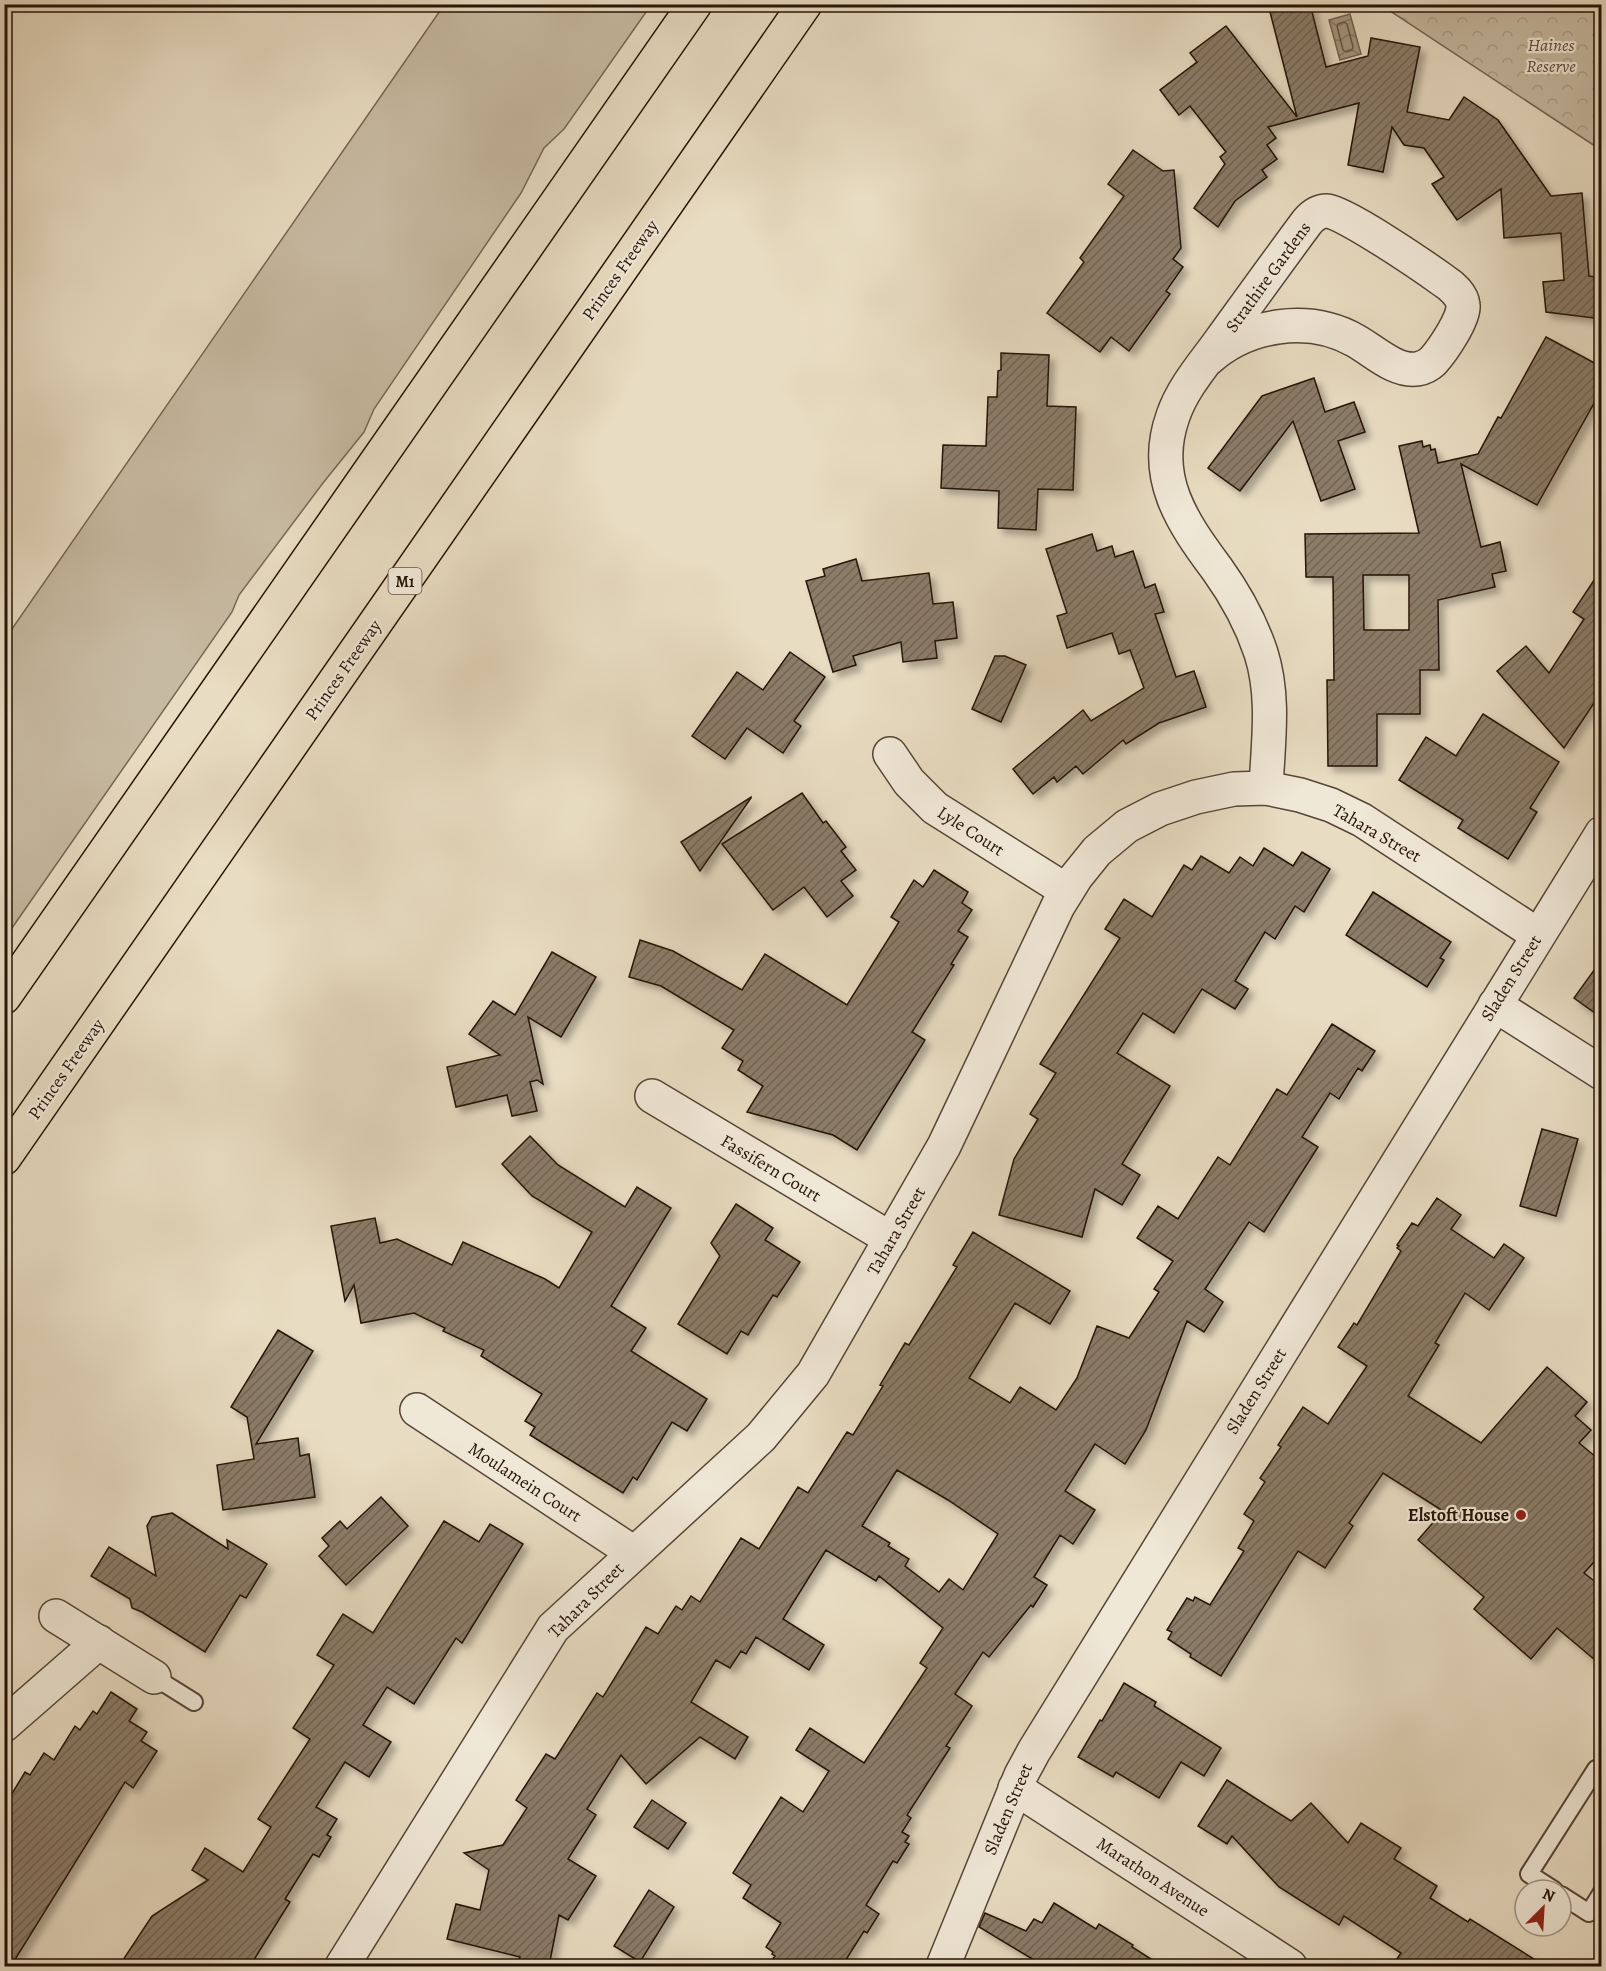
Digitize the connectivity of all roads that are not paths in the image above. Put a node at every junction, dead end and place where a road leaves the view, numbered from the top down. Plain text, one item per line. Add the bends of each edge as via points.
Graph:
1 (695, 4) edge
2 (805, 4) edge
3 (1207, 360) junction
4 (890, 754) dead end
5 (1266, 788) junction
6 (1602, 833) edge
7 (1067, 891) junction
8 (1538, 935) junction
9 (4, 997) edge
10 (1495, 1005) junction
11 (1602, 1073) edge
12 (652, 1096) dead end
13 (4, 1158) edge
14 (891, 1239) junction
15 (417, 1410) dead end
16 (634, 1553) junction
17 (56, 1616) dead end
18 (99, 1642) junction
19 (154, 1677) joint
20 (194, 1702) dead end
21 (4, 1725) edge
22 (1600, 1767) edge
23 (1016, 1788) junction
24 (1535, 1878) edge
25 (1602, 1892) edge
26 (1573, 1903) edge
27 (342, 1966) edge
28 (943, 1966) edge
29 (1290, 1966) edge

1 - 9 highway
2 - 13 highway, Princes Freeway / M1
3 - 3 street, Strathire Gardens via 1307,222 1325,211 1352,221 1449,284 1463,305 1461,318 1434,360 1415,369 1397,366 1342,335 1292,326 1242,337
3 - 5 street, Strathire Gardens via 1185,389 1172,418 1166,450 1167,480 1183,521 1244,612 1262,654 1270,712
4 - 7 street, Lyle Court via 909,782 935,808
5 - 7 street, Tahara Street via 1234,789 1196,797 1145,816 1110,838
5 - 8 street, Tahara Street via 1348,812
6 - 8 street, Sladen Street
7 - 14 street, Tahara Street via 944,1146
8 - 10 street, Sladen Street
10 - 11 street
10 - 23 street, Sladen Street via 1041,1739
12 - 14 street, Fassifern Court
14 - 16 street, Tahara Street via 813,1374 761,1437
15 - 16 street, Moulamein Court
16 - 27 street, Tahara Street via 553,1628
17 - 18 street
18 - 19 street
18 - 21 street
19 - 20 lane
22 - 24 lane via 1529,1874
23 - 28 street, Sladen Street
23 - 29 street, Marathon Avenue
25 - 26 lane via 1589,1913

